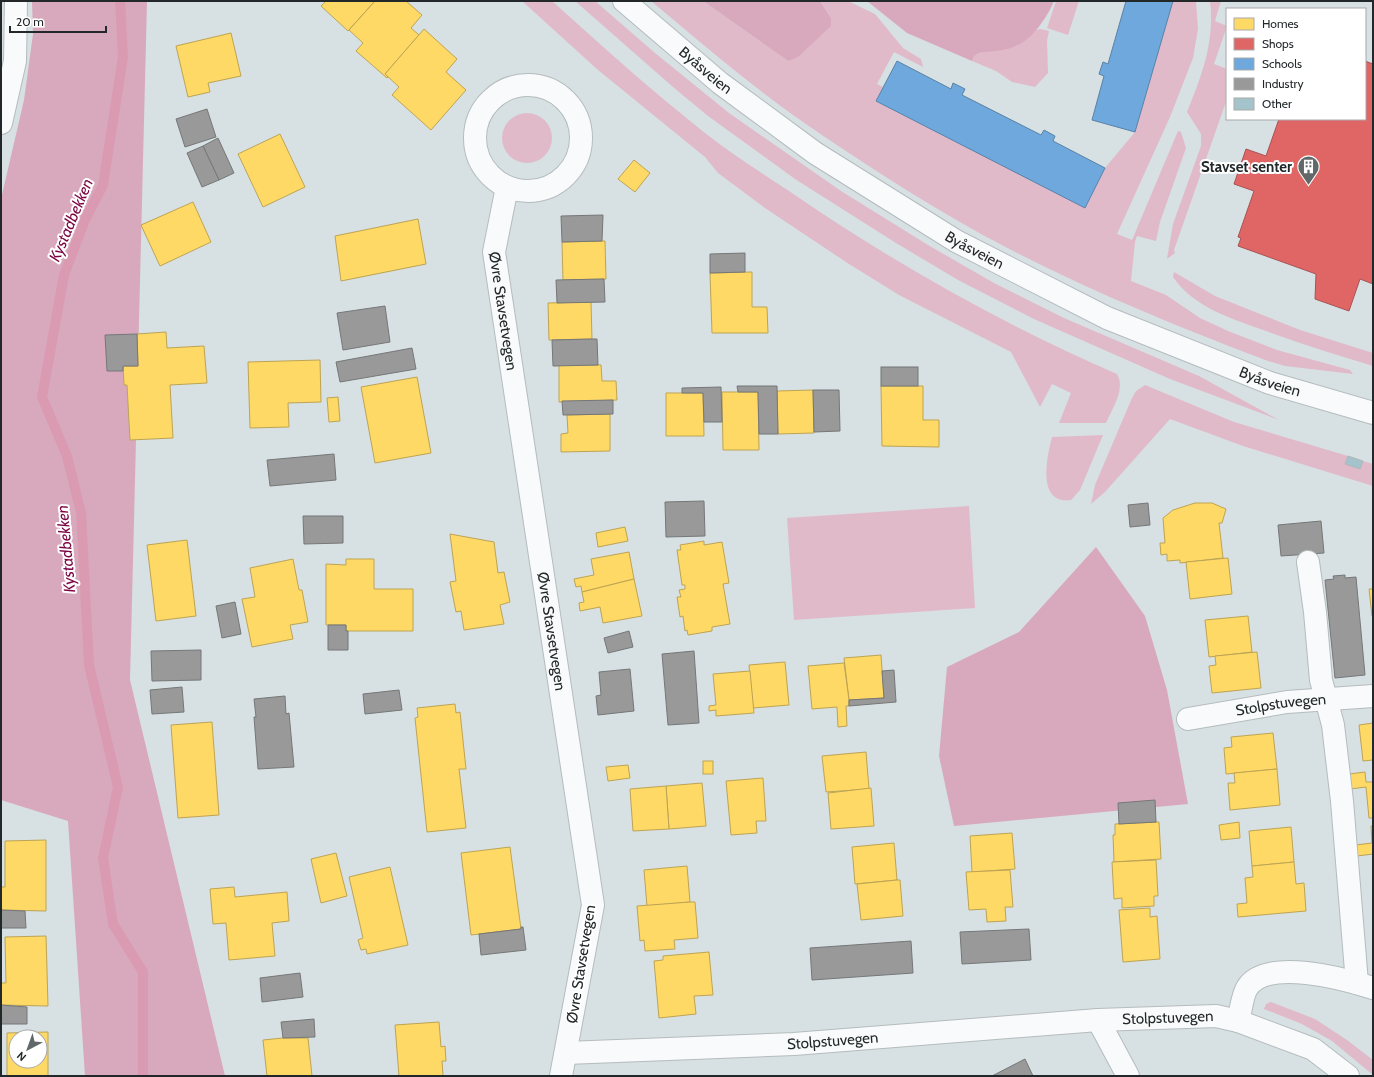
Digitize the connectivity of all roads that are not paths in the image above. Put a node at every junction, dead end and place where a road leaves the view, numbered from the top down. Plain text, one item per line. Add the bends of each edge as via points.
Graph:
1 (16, 1) edge
2 (624, 1) edge
3 (1, 123) edge
4 (507, 187) junction
5 (1373, 413) edge
6 (1308, 562) dead end
7 (1373, 696) edge
8 (1327, 700) junction
9 (1188, 719) dead end
10 (1365, 986) edge
11 (1098, 1020) junction
12 (1238, 1021) junction
13 (566, 1053) junction
14 (561, 1076) edge
15 (1128, 1076) edge
16 (1348, 1076) edge

1 - 3 street via 15,61
2 - 5 street, Byåsveien via 720,83 809,148 956,241 1107,318 1270,383
4 - 4 street via 494,179 484,168 477,153 474,136 478,120 486,104 499,93 515,86 532,85 548,89 563,98 574,111 581,144 576,161 567,174 555,184 540,190 523,191
4 - 13 street, Øvre Stavsetvegen via 494,252 593,905
6 - 8 street via 1321,680
7 - 8 street, Stolpstuvegen
8 - 9 street, Stolpstuvegen via 1287,702
8 - 10 street via 1333,725
10 - 12 street via 1326,974 1280,972 1260,976 1247,988
11 - 12 street, Stolpstuvegen via 1216,1016
11 - 13 street, Stolpstuvegen via 794,1044
11 - 15 street, Stolpstuvegen
12 - 16 street, Stolpstuvegen via 1312,1049
13 - 14 street, Øvre Stavsetvegen

